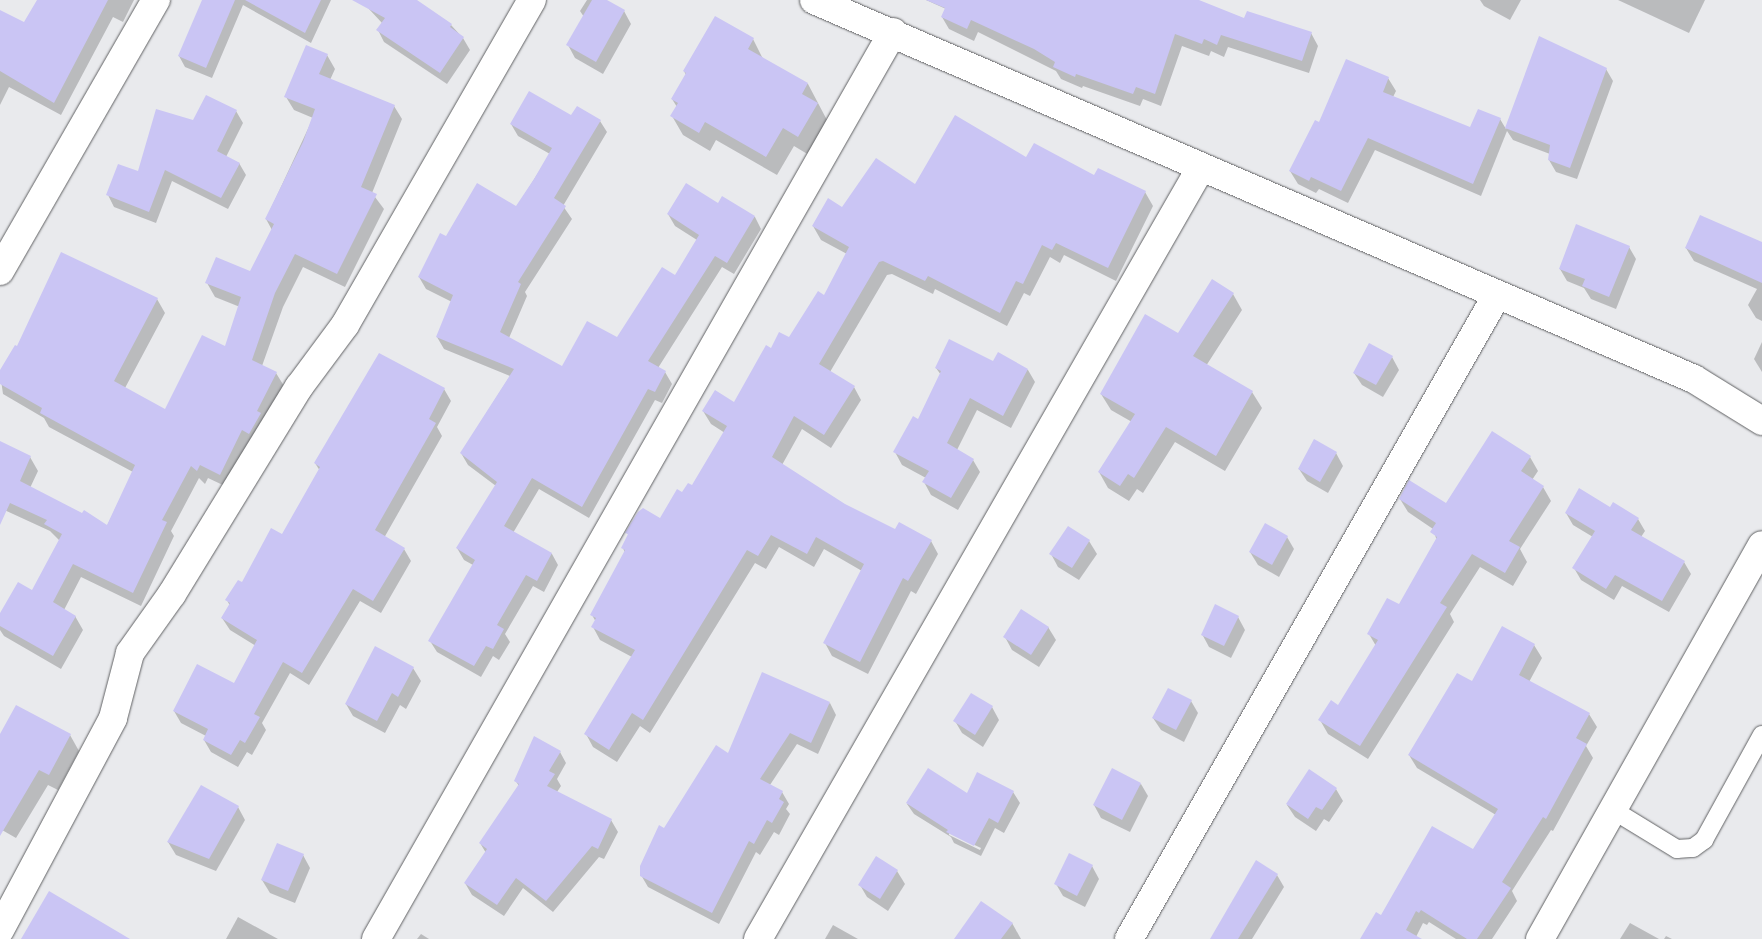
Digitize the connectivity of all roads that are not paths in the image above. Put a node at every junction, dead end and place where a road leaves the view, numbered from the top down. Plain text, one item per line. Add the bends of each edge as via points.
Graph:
1 (156, 0) edge
2 (532, 0) edge
3 (814, 0) edge
4 (893, 32) junction
5 (1200, 168) junction
6 (0, 270) edge
7 (1497, 295) junction
8 (1762, 421) edge
9 (1762, 545) edge
10 (1762, 735) edge
11 (1612, 810) junction
12 (0, 930) edge
13 (376, 939) edge
14 (758, 939) edge
15 (1129, 939) edge
16 (1540, 939) edge

1 - 6 street
2 - 12 street via 345,325 299,387 172,594 130,653 113,718
3 - 4 street
4 - 5 street
4 - 13 street
5 - 7 street
5 - 14 street
7 - 8 street via 1694,379
7 - 15 street
9 - 11 street
10 - 11 lane via 1704,840 1693,848 1677,849
11 - 16 street

